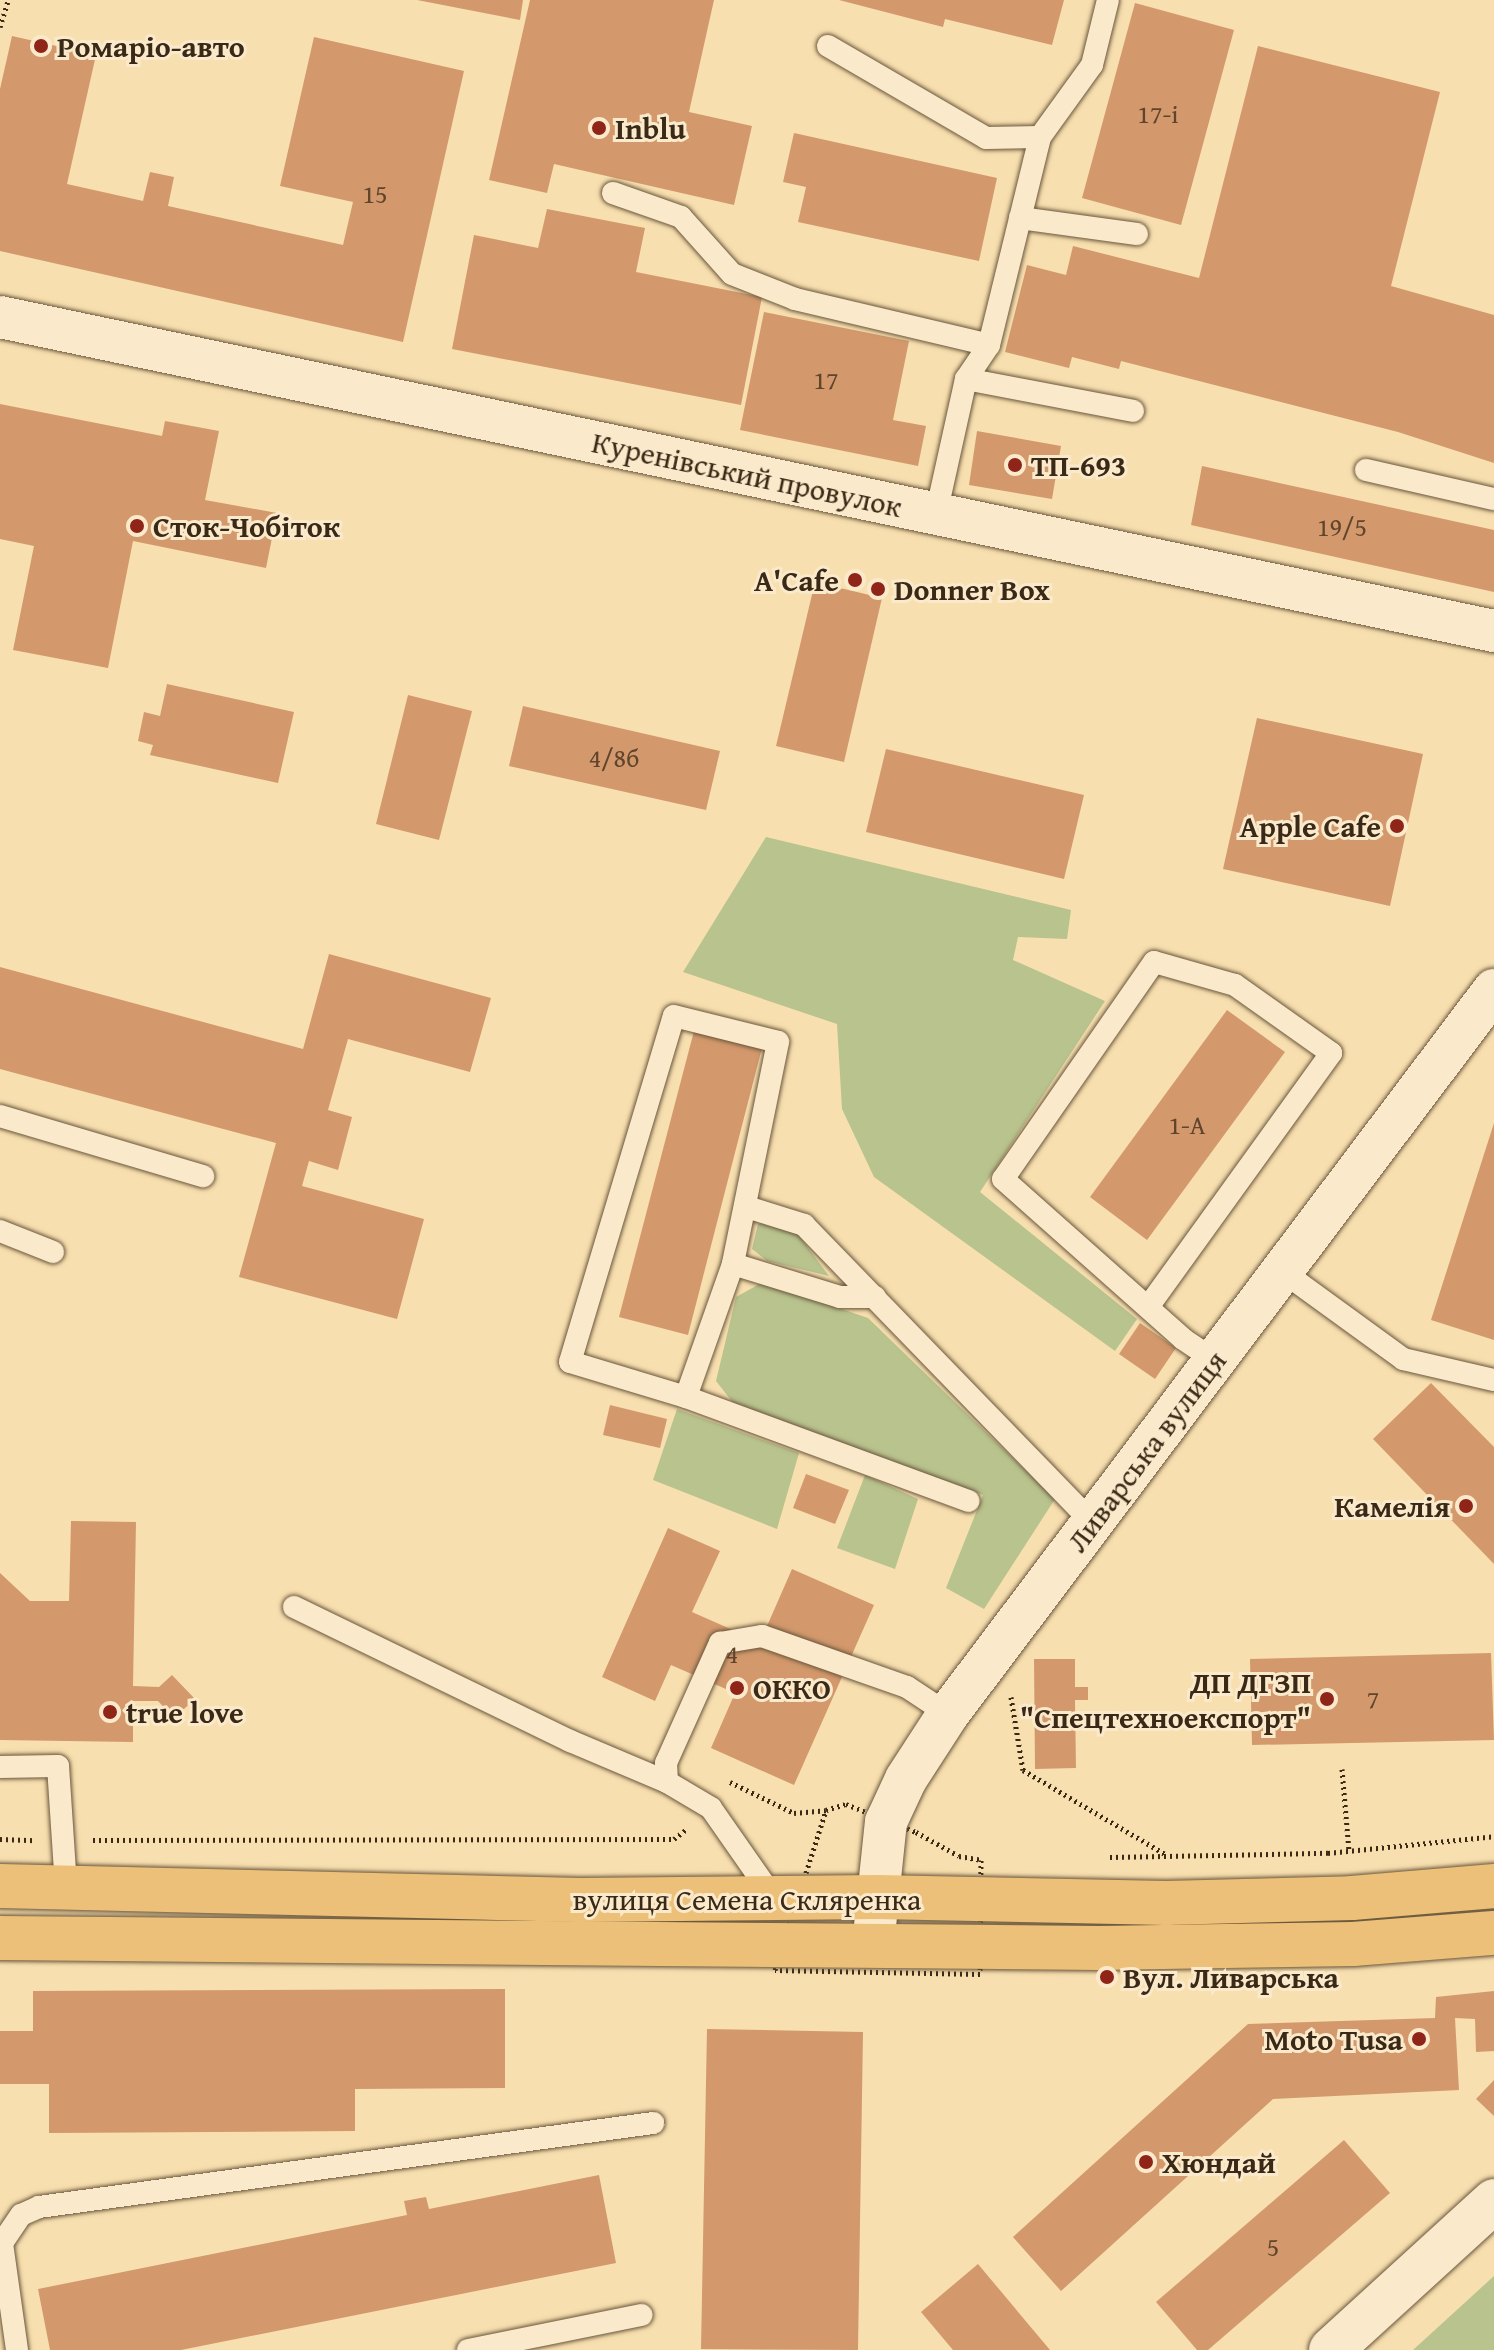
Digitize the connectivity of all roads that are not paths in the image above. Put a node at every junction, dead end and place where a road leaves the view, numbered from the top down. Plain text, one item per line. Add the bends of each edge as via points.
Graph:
1 (1108, 0) edge
2 (828, 46) dead end
3 (1040, 137) junction
4 (613, 193) dead end
5 (1020, 218) junction
6 (1137, 234) dead end
7 (0, 317) edge
8 (989, 345) junction
9 (966, 379) junction
10 (1133, 411) dead end
11 (1366, 470) dead end
12 (1494, 499) edge
13 (936, 514) junction
14 (1494, 631) edge
15 (1494, 990) edge
16 (0, 1116) edge
17 (203, 1176) dead end
18 (747, 1207) junction
19 (0, 1231) edge
20 (53, 1252) dead end
21 (733, 1264) junction
22 (1282, 1271) junction
23 (875, 1297) junction
24 (1148, 1307) junction
25 (1214, 1360) junction
26 (1494, 1380) edge
27 (686, 1397) junction
28 (968, 1501) dead end
29 (1092, 1522) junction
30 (294, 1607) dead end
31 (948, 1714) junction
32 (0, 1767) edge
33 (667, 1782) junction
34 (0, 1886) edge
35 (1494, 1886) edge
36 (66, 1888) junction
37 (773, 1897) junction
38 (877, 1897) junction
39 (1494, 1933) edge
40 (0, 1938) edge
41 (873, 1945) junction
42 (653, 2123) dead end
43 (1494, 2201) edge
44 (642, 2315) dead end
45 (17, 2350) edge
46 (468, 2350) edge
47 (1331, 2350) edge

1 - 3 lane via 1092,65
2 - 3 lane via 986,138
3 - 5 lane
4 - 8 lane via 681,217 732,274 795,299
5 - 6 lane
5 - 8 lane
7 - 13 street, Куренівський провулок
8 - 9 lane
9 - 10 lane
9 - 13 lane
11 - 12 lane
13 - 14 street, Куренівський провулок
15 - 22 street, Ливарська вулиця
16 - 17 lane
18 - 21 lane
18 - 23 lane via 804,1225
18 - 27 lane via 778,1042 674,1016 570,1362
19 - 20 lane
21 - 23 lane via 840,1297
21 - 27 lane
22 - 25 street, Ливарська вулиця
22 - 26 lane via 1403,1359
23 - 29 lane
24 - 24 lane via 1003,1179 1154,962 1235,985 1331,1053
24 - 25 lane
25 - 29 street, Ливарська вулиця
27 - 28 lane
29 - 31 street, Ливарська вулиця
30 - 33 lane via 570,1741
31 - 33 lane via 907,1687 762,1636 720,1643 666,1763
31 - 38 street, Ливарська вулиця via 906,1779 886,1822
32 - 36 lane via 58,1766
33 - 37 lane via 711,1808
34 - 36 main road, вулиця Семена Скляренка
35 - 38 main road, вулиця Семена Скляренка via 1352,1898 1166,1903
36 - 37 main road, вулиця Семена Скляренка via 580,1900
37 - 38 main road, вулиця Семена Скляренка
38 - 41 street, Ливарська вулиця
39 - 41 main road, вулиця Семена Скляренка via 1337,1944
40 - 41 main road, вулиця Семена Скляренка
42 - 45 lane via 39,2207 21,2215 2,2243
43 - 47 main road
44 - 46 lane

